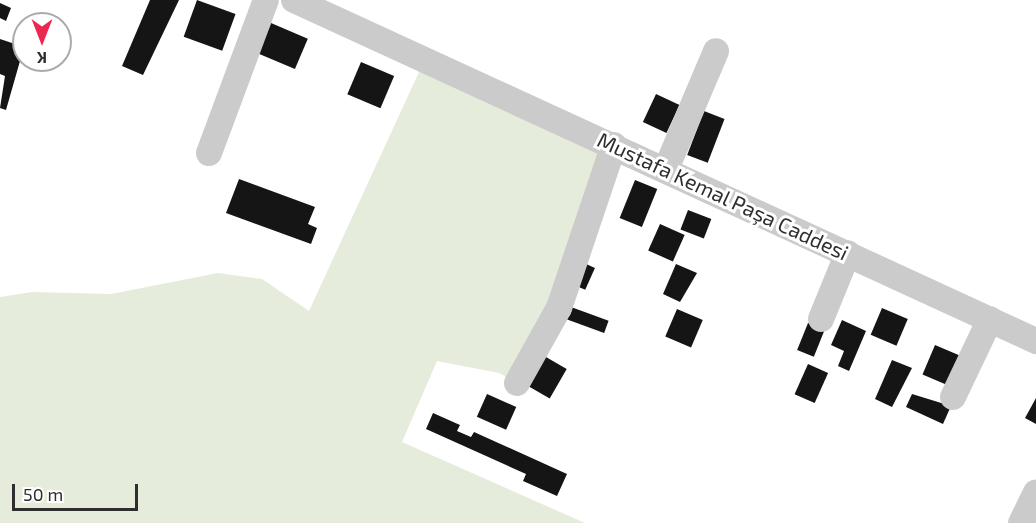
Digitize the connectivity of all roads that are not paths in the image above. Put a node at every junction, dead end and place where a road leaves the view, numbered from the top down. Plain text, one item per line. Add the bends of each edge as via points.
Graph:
1 (266, 0) edge
2 (294, 0) edge
3 (716, 51) dead end
4 (614, 145) junction
5 (209, 153) dead end
6 (666, 169) junction
7 (848, 253) junction
8 (821, 319) dead end
9 (990, 319) junction
10 (1036, 341) edge
11 (517, 383) dead end
12 (953, 397) dead end
13 (1034, 498) edge
14 (1021, 523) edge

1 - 5 street
2 - 4 street, Mustafa Kemal Paşa Caddesi
3 - 6 street
4 - 6 street, Mustafa Kemal Paşa Caddesi
4 - 11 street via 559,308
6 - 7 street, Mustafa Kemal Paşa Caddesi
7 - 8 street
7 - 9 street, Mustafa Kemal Paşa Caddesi
9 - 10 street, Mustafa Kemal Paşa Caddesi
9 - 12 street
13 - 14 street

